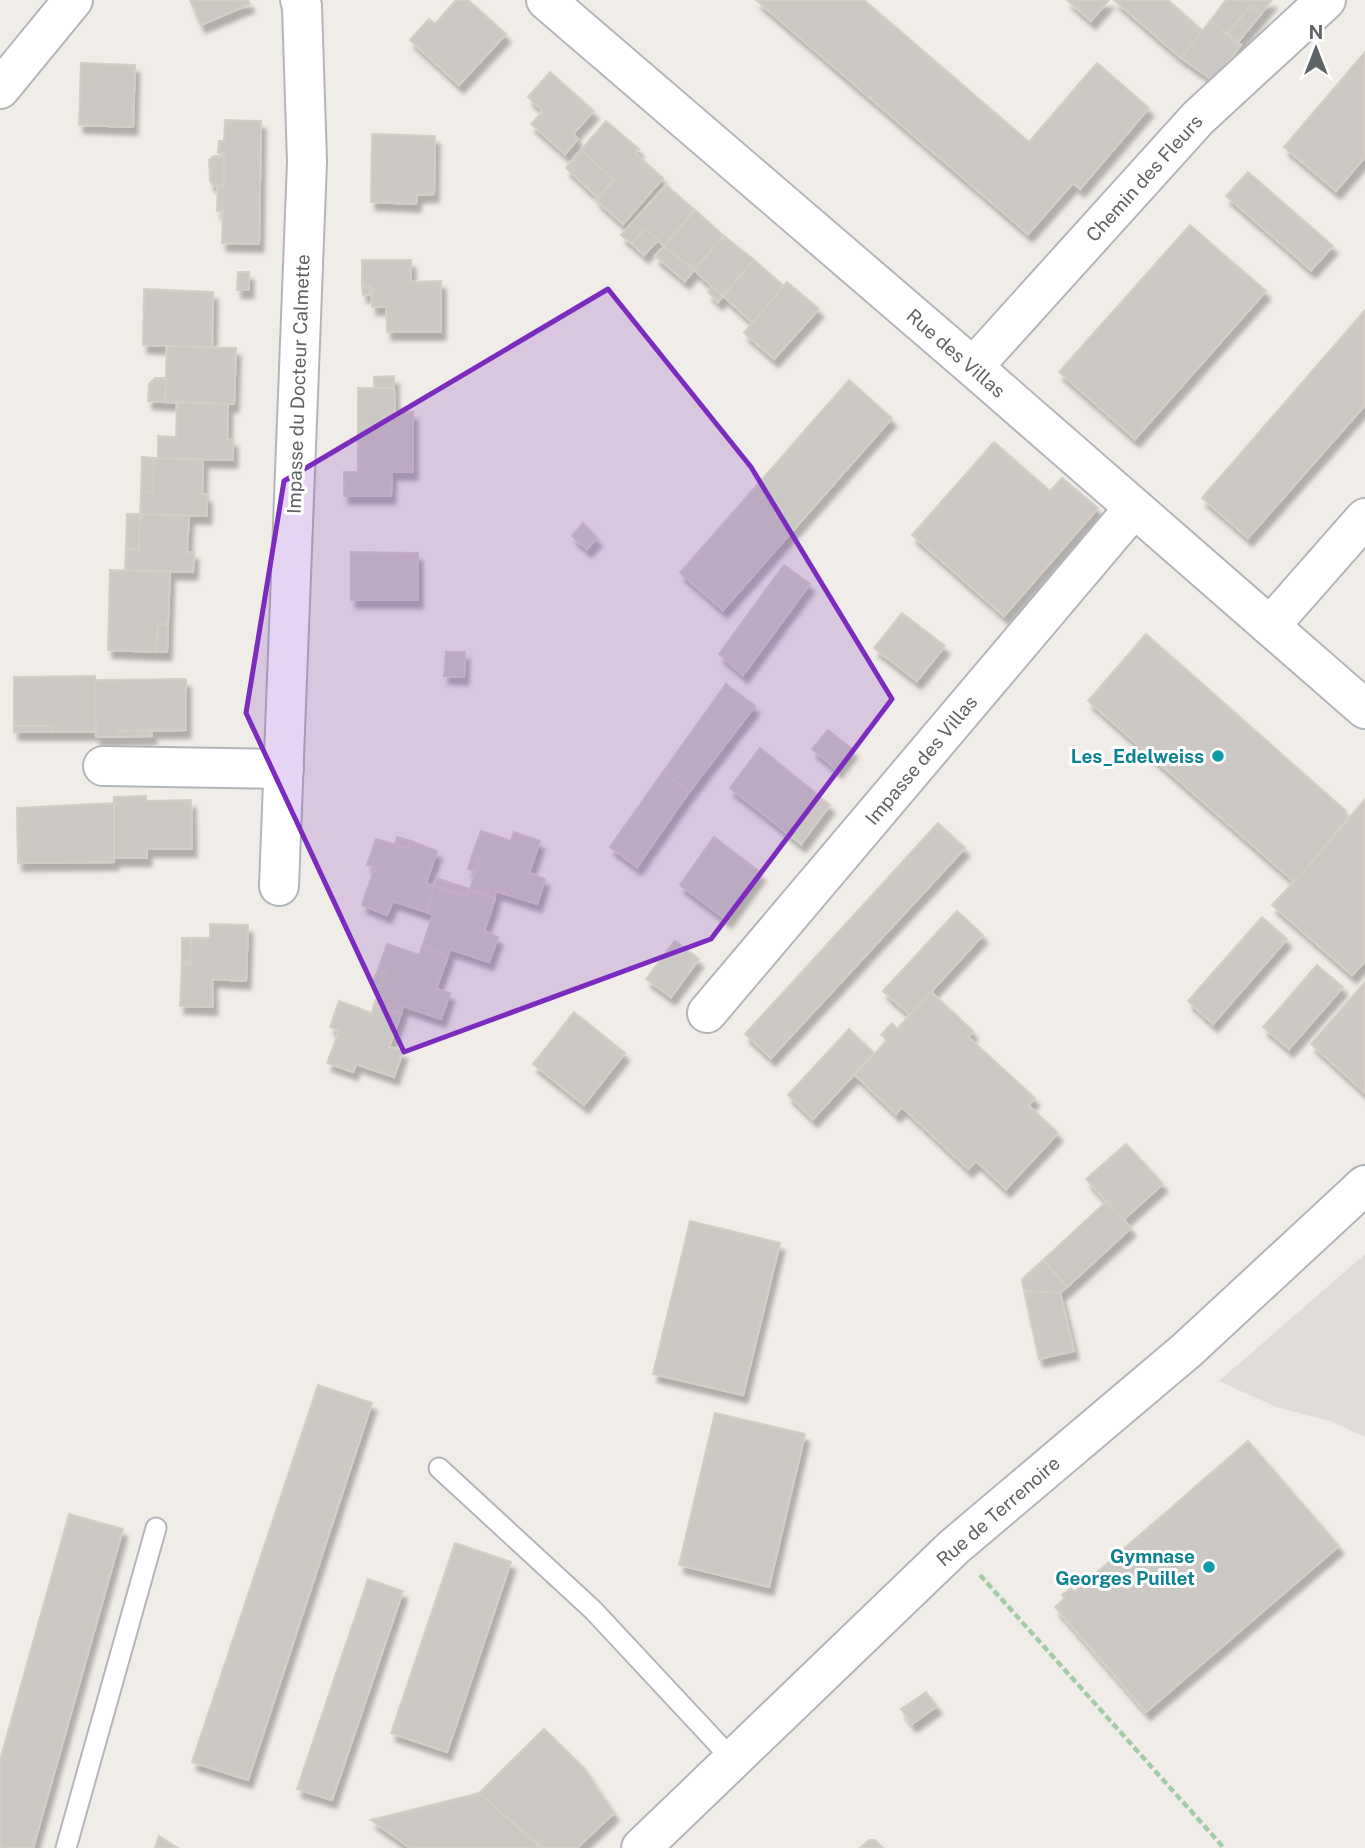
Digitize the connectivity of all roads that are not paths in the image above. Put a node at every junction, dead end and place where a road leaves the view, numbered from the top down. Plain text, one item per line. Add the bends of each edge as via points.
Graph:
1 (73, 0) edge
2 (300, 0) edge
3 (546, 0) edge
4 (1326, 0) edge
5 (0, 89) edge
6 (973, 367) junction
7 (1134, 508) junction
8 (1365, 518) edge
9 (1270, 626) junction
10 (1365, 709) edge
11 (103, 766) dead end
12 (284, 768) junction
13 (279, 886) dead end
14 (707, 1013) dead end
15 (1365, 1185) edge
16 (439, 1468) dead end
17 (156, 1528) dead end
18 (733, 1760) junction
19 (65, 1848) edge
20 (642, 1848) edge

1 - 5 street
2 - 12 street, Impasse du Docteur Calmette via 307,162
3 - 6 street, Rue des Villas
4 - 6 street, Chemin des Fleurs via 1198,117
6 - 7 street, Rue des Villas
7 - 9 street, Rue des Villas
7 - 14 street, Impasse des Villas
8 - 9 street
9 - 10 street, Rue des Villas
11 - 12 street
12 - 13 street, Impasse du Docteur Calmette
15 - 18 street, Rue de Terrenoire via 1187,1350 954,1547
16 - 18 lane via 593,1610
17 - 19 lane
18 - 20 street, Rue de Terrenoire

